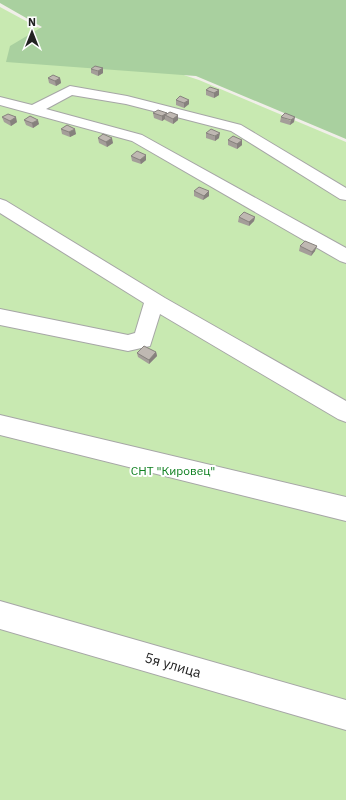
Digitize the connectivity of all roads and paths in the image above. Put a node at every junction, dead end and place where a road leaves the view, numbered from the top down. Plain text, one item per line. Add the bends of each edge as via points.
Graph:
1 (0, 102) edge
2 (34, 110) junction
3 (346, 195) edge
4 (0, 205) edge
5 (346, 256) edge
6 (154, 301) junction
7 (0, 317) edge
8 (346, 412) edge
9 (0, 425) edge
10 (346, 509) edge
11 (0, 615) edge
12 (346, 715) edge

1 - 2 street
2 - 3 street via 70,90 127,100 236,128
2 - 5 street via 137,138
4 - 6 street
6 - 7 street via 142,340 128,342
6 - 8 street
9 - 10 street
11 - 12 street, 5я улица

